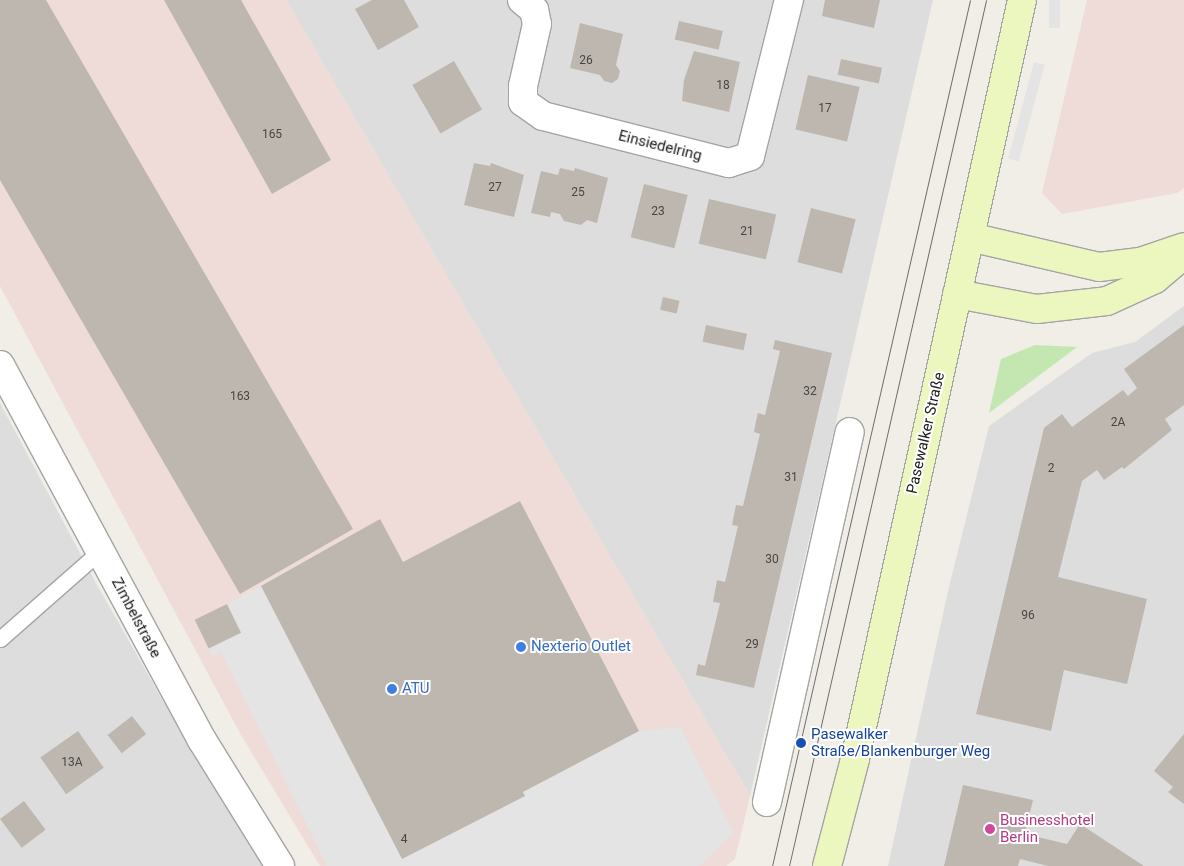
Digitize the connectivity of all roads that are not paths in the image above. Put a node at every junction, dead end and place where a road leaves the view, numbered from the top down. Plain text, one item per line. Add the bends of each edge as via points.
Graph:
1 (522, 0) edge
2 (789, 0) edge
3 (1022, 0) edge
4 (970, 237) junction
5 (1184, 247) edge
6 (1184, 255) edge
7 (957, 294) junction
8 (0, 365) edge
9 (850, 432) dead end
10 (100, 551) junction
11 (0, 639) edge
12 (767, 802) dead end
13 (280, 866) edge
14 (827, 866) edge

1 - 2 street, Einsiedelring via 534,10 537,24 523,86 523,102 542,116 729,163 750,156
3 - 4 main road, Pasewalker Straße
4 - 5 main road via 1099,267 1140,262
4 - 7 main road, Pasewalker Straße
6 - 7 main road via 1155,280 1107,301 1037,309
7 - 14 main road, Pasewalker Straße via 855,759
8 - 10 street, Zimbelstraße
9 - 12 street
10 - 11 lane
10 - 13 street, Zimbelstraße via 202,740

